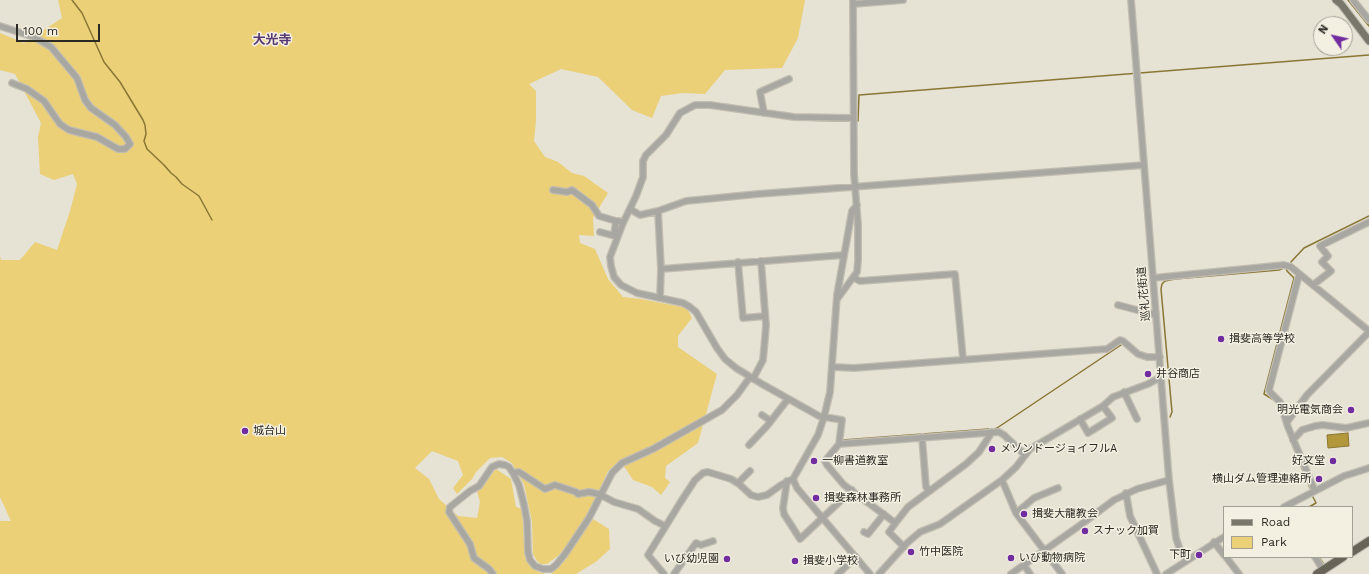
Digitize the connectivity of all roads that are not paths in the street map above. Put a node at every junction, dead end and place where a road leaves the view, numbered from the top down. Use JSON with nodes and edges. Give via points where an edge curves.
{"nodes":[{"id":1,"x":903,"y":0,"type":"edge"},
{"id":2,"x":1131,"y":0,"type":"edge"},
{"id":3,"x":1336,"y":0,"type":"edge"},
{"id":4,"x":1353,"y":0,"type":"edge"},
{"id":5,"x":853,"y":2,"type":"edge"},
{"id":6,"x":1369,"y":20,"type":"edge"},
{"id":7,"x":0,"y":26,"type":"edge"},
{"id":8,"x":1369,"y":41,"type":"edge"},
{"id":9,"x":789,"y":79,"type":"dead end"},
{"id":10,"x":12,"y":83,"type":"dead end"},
{"id":11,"x":764,"y":113,"type":"junction"},
{"id":12,"x":853,"y":118,"type":"junction"},
{"id":13,"x":1144,"y":165,"type":"junction"},
{"id":14,"x":854,"y":186,"type":"junction"},
{"id":15,"x":553,"y":190,"type":"dead end"},
{"id":16,"x":856,"y":205,"type":"junction"},
{"id":17,"x":630,"y":209,"type":"junction"},
{"id":18,"x":658,"y":211,"type":"junction"},
{"id":19,"x":616,"y":221,"type":"junction"},
{"id":20,"x":624,"y":222,"type":"junction"},
{"id":21,"x":1369,"y":222,"type":"edge"},
{"id":22,"x":600,"y":232,"type":"dead end"},
{"id":23,"x":616,"y":237,"type":"junction"},
{"id":24,"x":844,"y":255,"type":"junction"},
{"id":25,"x":761,"y":260,"type":"junction"},
{"id":26,"x":738,"y":262,"type":"junction"},
{"id":27,"x":661,"y":269,"type":"junction"},
{"id":28,"x":1299,"y":275,"type":"junction"},
{"id":29,"x":854,"y":278,"type":"dead end"},
{"id":30,"x":1153,"y":278,"type":"junction"},
{"id":31,"x":1313,"y":285,"type":"junction"},
{"id":32,"x":660,"y":298,"type":"junction"},
{"id":33,"x":838,"y":298,"type":"junction"},
{"id":34,"x":1118,"y":305,"type":"dead end"},
{"id":35,"x":1156,"y":315,"type":"junction"},
{"id":36,"x":765,"y":316,"type":"junction"},
{"id":37,"x":1369,"y":331,"type":"edge"},
{"id":38,"x":1160,"y":357,"type":"junction"},
{"id":39,"x":963,"y":359,"type":"junction"},
{"id":40,"x":832,"y":367,"type":"junction"},
{"id":41,"x":1161,"y":377,"type":"junction"},
{"id":42,"x":752,"y":378,"type":"junction"},
{"id":43,"x":1124,"y":392,"type":"junction"},
{"id":44,"x":788,"y":399,"type":"junction"},
{"id":45,"x":1103,"y":406,"type":"junction"},
{"id":46,"x":762,"y":415,"type":"dead end"},
{"id":47,"x":824,"y":417,"type":"junction"},
{"id":48,"x":1080,"y":419,"type":"junction"},
{"id":49,"x":1137,"y":419,"type":"dead end"},
{"id":50,"x":771,"y":421,"type":"junction"},
{"id":51,"x":1287,"y":422,"type":"junction"},
{"id":52,"x":1369,"y":423,"type":"edge"},
{"id":53,"x":992,"y":432,"type":"junction"},
{"id":54,"x":922,"y":437,"type":"junction"},
{"id":55,"x":1293,"y":440,"type":"junction"},
{"id":56,"x":839,"y":444,"type":"junction"},
{"id":57,"x":749,"y":445,"type":"dead end"},
{"id":58,"x":1024,"y":455,"type":"junction"},
{"id":59,"x":1369,"y":468,"type":"edge"},
{"id":60,"x":750,"y":471,"type":"dead end"},
{"id":61,"x":513,"y":473,"type":"junction"},
{"id":62,"x":790,"y":480,"type":"junction"},
{"id":63,"x":1002,"y":480,"type":"junction"},
{"id":64,"x":1169,"y":480,"type":"junction"},
{"id":65,"x":738,"y":483,"type":"junction"},
{"id":66,"x":1058,"y":488,"type":"dead end"},
{"id":67,"x":852,"y":490,"type":"junction"},
{"id":68,"x":930,"y":491,"type":"junction"},
{"id":69,"x":1315,"y":491,"type":"junction"},
{"id":70,"x":1126,"y":493,"type":"junction"},
{"id":71,"x":601,"y":496,"type":"junction"},
{"id":72,"x":1286,"y":506,"type":"edge"},
{"id":73,"x":1016,"y":513,"type":"junction"},
{"id":74,"x":884,"y":514,"type":"junction"},
{"id":75,"x":822,"y":518,"type":"junction"},
{"id":76,"x":897,"y":521,"type":"junction"},
{"id":77,"x":666,"y":526,"type":"junction"},
{"id":78,"x":864,"y":532,"type":"dead end"},
{"id":79,"x":1223,"y":538,"type":"edge"},
{"id":80,"x":713,"y":541,"type":"dead end"},
{"id":81,"x":1369,"y":541,"type":"edge"},
{"id":82,"x":1214,"y":542,"type":"junction"},
{"id":83,"x":904,"y":546,"type":"junction"},
{"id":84,"x":1044,"y":551,"type":"junction"},
{"id":85,"x":1353,"y":551,"type":"edge"},
{"id":86,"x":1223,"y":554,"type":"edge"},
{"id":87,"x":856,"y":557,"type":"junction"},
{"id":88,"x":1227,"y":558,"type":"edge"},
{"id":89,"x":1315,"y":558,"type":"edge"},
{"id":90,"x":1342,"y":558,"type":"edge"},
{"id":91,"x":1186,"y":560,"type":"junction"},
{"id":92,"x":1024,"y":565,"type":"junction"},
{"id":93,"x":1320,"y":572,"type":"edge"},
{"id":94,"x":493,"y":574,"type":"edge"},
{"id":95,"x":664,"y":574,"type":"edge"},
{"id":96,"x":674,"y":574,"type":"edge"},
{"id":97,"x":838,"y":574,"type":"edge"},
{"id":98,"x":870,"y":574,"type":"edge"},
{"id":99,"x":879,"y":574,"type":"edge"},
{"id":100,"x":1011,"y":574,"type":"edge"},
{"id":101,"x":1030,"y":574,"type":"edge"},
{"id":102,"x":1062,"y":574,"type":"edge"},
{"id":103,"x":1157,"y":574,"type":"edge"},
{"id":104,"x":1166,"y":574,"type":"edge"},
{"id":105,"x":1239,"y":574,"type":"edge"}],
"edges":[{"from":1,"to":5,"type":"street"},
{"from":2,"to":13,"type":"street","name":"巡礼花街道"},
{"from":3,"to":8,"type":"main road"},
{"from":4,"to":6,"type":"street"},
{"from":5,"to":12,"type":"street"},
{"from":7,"to":10,"type":"street","via":[[51,46],[76,78],[91,108],[115,125],[130,144],[125,149],[118,149],[97,137],[69,130],[60,124],[44,101],[27,89]]},
{"from":9,"to":11,"type":"street","via":[[760,92]]},
{"from":11,"to":12,"type":"street","via":[[794,117]]},
{"from":11,"to":17,"type":"street","via":[[695,105],[680,113],[666,134],[646,155],[643,161],[643,177]]},
{"from":12,"to":14,"type":"street"},
{"from":13,"to":14,"type":"street"},
{"from":13,"to":30,"type":"street","name":"巡礼花街道"},
{"from":14,"to":16,"type":"street"},
{"from":14,"to":18,"type":"street","via":[[686,201]]},
{"from":15,"to":19,"type":"street","via":[[572,190],[592,205],[599,216]]},
{"from":16,"to":24,"type":"street","via":[[852,211]]},
{"from":16,"to":33,"type":"street","via":[[857,272]]},
{"from":17,"to":18,"type":"street","via":[[640,215]]},
{"from":17,"to":20,"type":"street"},
{"from":18,"to":27,"type":"street"},
{"from":19,"to":20,"type":"street"},
{"from":19,"to":23,"type":"street"},
{"from":20,"to":23,"type":"street"},
{"from":21,"to":31,"type":"street","via":[[1320,246],[1328,256],[1322,262],[1331,271]]},
{"from":22,"to":23,"type":"street"},
{"from":23,"to":32,"type":"street","via":[[610,257],[614,278],[621,285],[637,293]]},
{"from":24,"to":25,"type":"street"},
{"from":24,"to":33,"type":"street"},
{"from":25,"to":26,"type":"street"},
{"from":25,"to":36,"type":"street"},
{"from":26,"to":27,"type":"street"},
{"from":26,"to":36,"type":"street","via":[[743,318]]},
{"from":27,"to":32,"type":"street"},
{"from":28,"to":30,"type":"street","via":[[1291,267],[1284,265]]},
{"from":28,"to":31,"type":"street"},
{"from":28,"to":51,"type":"street","via":[[1269,390],[1280,402]]},
{"from":29,"to":39,"type":"street","via":[[860,281],[955,274]]},
{"from":30,"to":35,"type":"street","name":"巡礼花街道"},
{"from":31,"to":37,"type":"street"},
{"from":32,"to":42,"type":"street","via":[[683,303],[696,312],[725,359]]},
{"from":33,"to":40,"type":"street"},
{"from":34,"to":35,"type":"street"},
{"from":35,"to":38,"type":"street","name":"巡礼花街道"},
{"from":36,"to":42,"type":"street","via":[[763,360]]},
{"from":37,"to":51,"type":"street","via":[[1307,395]]},
{"from":38,"to":39,"type":"street","via":[[1138,354],[1120,340],[1107,349]]},
{"from":38,"to":41,"type":"street","name":"巡礼花街道"},
{"from":39,"to":40,"type":"street","via":[[854,368]]},
{"from":40,"to":47,"type":"street"},
{"from":41,"to":43,"type":"street"},
{"from":41,"to":64,"type":"street","name":"巡礼花街道"},
{"from":42,"to":44,"type":"street"},
{"from":42,"to":71,"type":"street","via":[[722,410],[653,449],[622,463],[612,473]]},
{"from":43,"to":45,"type":"street"},
{"from":43,"to":49,"type":"street"},
{"from":44,"to":47,"type":"street"},
{"from":44,"to":50,"type":"street"},
{"from":45,"to":48,"type":"street"},
{"from":45,"to":48,"type":"street","via":[[1112,418],[1088,433]]},
{"from":46,"to":50,"type":"street"},
{"from":47,"to":56,"type":"street","via":[[842,420]]},
{"from":47,"to":62,"type":"street","via":[[818,435]]},
{"from":48,"to":58,"type":"street"},
{"from":50,"to":57,"type":"street"},
{"from":51,"to":55,"type":"street"},
{"from":52,"to":55,"type":"street","via":[[1346,428],[1315,426],[1302,430]]},
{"from":53,"to":54,"type":"street"},
{"from":53,"to":58,"type":"street","via":[[1004,435]]},
{"from":53,"to":68,"type":"street","via":[[979,452]]},
{"from":54,"to":56,"type":"street"},
{"from":54,"to":68,"type":"street","via":[[926,487]]},
{"from":55,"to":69,"type":"street"},
{"from":56,"to":67,"type":"street","via":[[825,461]]},
{"from":58,"to":63,"type":"street"},
{"from":59,"to":69,"type":"street","via":[[1344,476]]},
{"from":60,"to":65,"type":"street"},
{"from":61,"to":71,"type":"street","via":[[520,472],[545,489],[555,486],[578,494],[589,492]]},
{"from":61,"to":71,"type":"street","via":[[524,505],[530,560],[543,570],[551,569],[565,554]]},
{"from":61,"to":94,"type":"street","via":[[505,465],[492,467],[480,486],[450,507],[449,512],[467,538],[474,558]]},
{"from":62,"to":65,"type":"street","via":[[767,495],[758,497],[751,495]]},
{"from":62,"to":75,"type":"street"},
{"from":62,"to":75,"type":"street","via":[[783,508],[784,514],[800,539]]},
{"from":63,"to":73,"type":"street"},
{"from":63,"to":83,"type":"street","via":[[940,524],[920,532]]},
{"from":64,"to":70,"type":"street"},
{"from":64,"to":91,"type":"street","name":"巡礼花街道","via":[[1176,538]]},
{"from":65,"to":77,"type":"street","via":[[708,472],[703,473]]},
{"from":66,"to":73,"type":"street","via":[[1034,498]]},
{"from":67,"to":74,"type":"street"},
{"from":67,"to":75,"type":"street"},
{"from":68,"to":76,"type":"street","via":[[908,507]]},
{"from":69,"to":72,"type":"street"},
{"from":70,"to":84,"type":"street"},
{"from":70,"to":103,"type":"street","via":[[1130,516]]},
{"from":71,"to":77,"type":"street","via":[[638,509]]},
{"from":73,"to":84,"type":"street"},
{"from":74,"to":76,"type":"street","via":[[894,522]]},
{"from":74,"to":78,"type":"street","via":[[868,534]]},
{"from":75,"to":87,"type":"street"},
{"from":76,"to":83,"type":"street","via":[[889,532]]},
{"from":77,"to":95,"type":"street","via":[[648,555]]},
{"from":79,"to":82,"type":"street"},
{"from":80,"to":96,"type":"street","via":[[701,545],[696,543]]},
{"from":81,"to":85,"type":"highway"},
{"from":82,"to":86,"type":"street"},
{"from":82,"to":91,"type":"street"},
{"from":83,"to":99,"type":"street"},
{"from":84,"to":92,"type":"street"},
{"from":84,"to":102,"type":"street"},
{"from":87,"to":97,"type":"street"},
{"from":87,"to":98,"type":"street"},
{"from":88,"to":105,"type":"street"},
{"from":89,"to":93,"type":"street"},
{"from":90,"to":93,"type":"highway"},
{"from":91,"to":104,"type":"street"},
{"from":92,"to":100,"type":"street"},
{"from":92,"to":101,"type":"street"}]}
